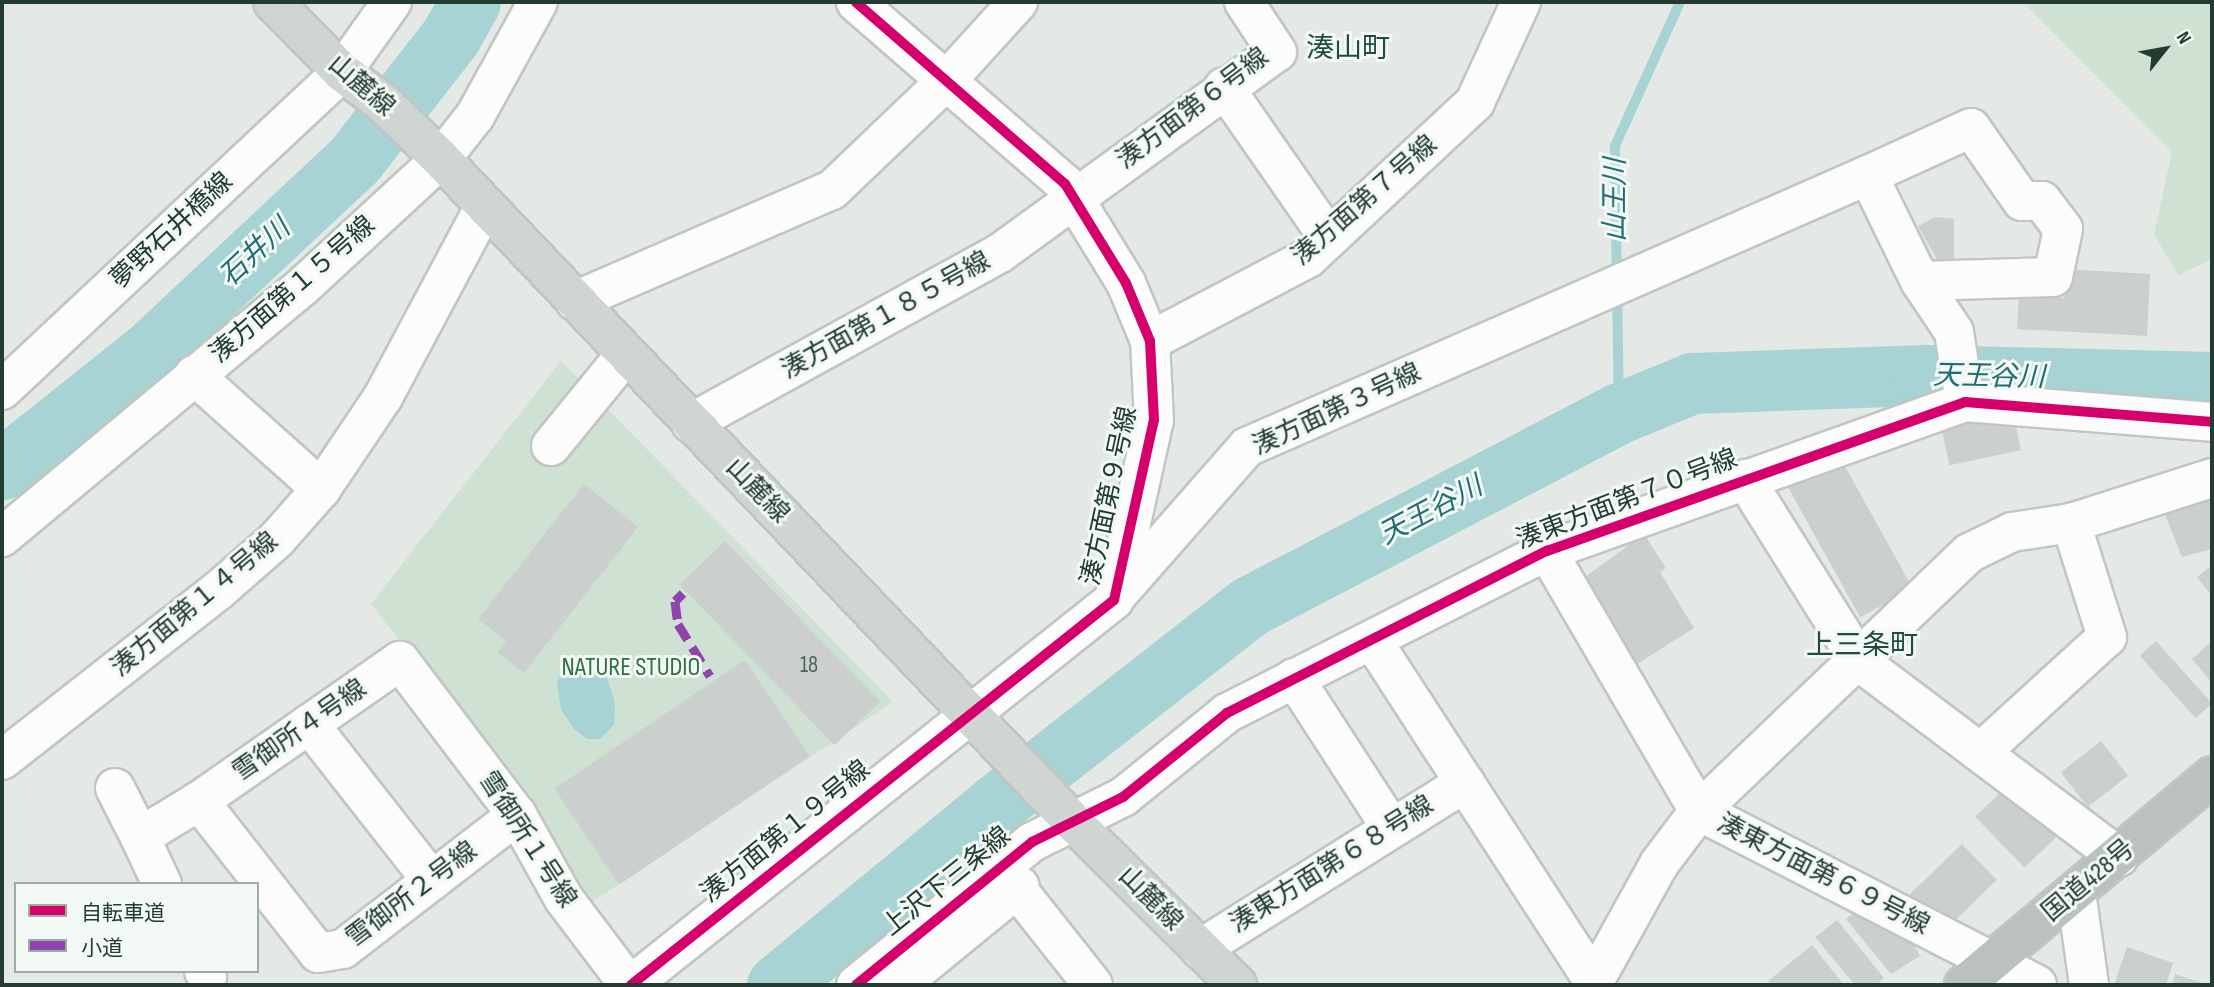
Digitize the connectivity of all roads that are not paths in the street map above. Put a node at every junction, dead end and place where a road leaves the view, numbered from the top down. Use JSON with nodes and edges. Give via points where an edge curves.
{"nodes":[{"id":1,"x":273,"y":2,"type":"edge"},
{"id":2,"x":392,"y":2,"type":"edge"},
{"id":3,"x":538,"y":2,"type":"edge"},
{"id":4,"x":856,"y":2,"type":"edge"},
{"id":5,"x":1018,"y":2,"type":"edge"},
{"id":6,"x":1250,"y":4,"type":"edge"},
{"id":7,"x":1509,"y":8,"type":"edge"},
{"id":8,"x":342,"y":72,"type":"junction"},
{"id":9,"x":947,"y":79,"type":"junction"},
{"id":10,"x":1224,"y":87,"type":"junction"},
{"id":11,"x":432,"y":151,"type":"junction"},
{"id":12,"x":1868,"y":175,"type":"junction"},
{"id":13,"x":1073,"y":198,"type":"junction"},
{"id":14,"x":485,"y":205,"type":"junction"},
{"id":15,"x":1329,"y":238,"type":"junction"},
{"id":16,"x":1920,"y":281,"type":"junction"},
{"id":17,"x":575,"y":301,"type":"junction"},
{"id":18,"x":1150,"y":341,"type":"junction"},
{"id":19,"x":626,"y":354,"type":"junction"},
{"id":20,"x":6,"y":375,"type":"edge"},
{"id":21,"x":194,"y":375,"type":"junction"},
{"id":22,"x":1965,"y":397,"type":"junction"},
{"id":23,"x":2212,"y":422,"type":"edge"},
{"id":24,"x":691,"y":423,"type":"junction"},
{"id":25,"x":551,"y":446,"type":"dead end"},
{"id":26,"x":2212,"y":478,"type":"edge"},
{"id":27,"x":1745,"y":479,"type":"junction"},
{"id":28,"x":321,"y":489,"type":"junction"},
{"id":29,"x":2071,"y":523,"type":"junction"},
{"id":30,"x":2,"y":537,"type":"edge"},
{"id":31,"x":1547,"y":551,"type":"junction"},
{"id":32,"x":1114,"y":600,"type":"junction"},
{"id":33,"x":1372,"y":640,"type":"junction"},
{"id":34,"x":400,"y":661,"type":"joint"},
{"id":35,"x":1860,"y":662,"type":"junction"},
{"id":36,"x":1294,"y":678,"type":"junction"},
{"id":37,"x":971,"y":715,"type":"junction"},
{"id":38,"x":309,"y":724,"type":"junction"},
{"id":39,"x":1982,"y":751,"type":"junction"},
{"id":40,"x":2,"y":760,"type":"edge"},
{"id":41,"x":2212,"y":776,"type":"edge"},
{"id":42,"x":1465,"y":783,"type":"junction"},
{"id":43,"x":115,"y":788,"type":"dead end"},
{"id":44,"x":199,"y":801,"type":"junction"},
{"id":45,"x":1699,"y":811,"type":"junction"},
{"id":46,"x":517,"y":816,"type":"junction"},
{"id":47,"x":1074,"y":823,"type":"junction"},
{"id":48,"x":1390,"y":826,"type":"junction"},
{"id":49,"x":140,"y":837,"type":"junction"},
{"id":50,"x":2119,"y":857,"type":"junction"},
{"id":51,"x":432,"y":881,"type":"junction"},
{"id":52,"x":161,"y":882,"type":"edge"},
{"id":53,"x":1017,"y":889,"type":"junction"},
{"id":54,"x":2076,"y":892,"type":"junction"},
{"id":55,"x":1200,"y":949,"type":"junction"},
{"id":56,"x":1978,"y":974,"type":"edge"},
{"id":57,"x":1593,"y":983,"type":"edge"},
{"id":58,"x":630,"y":985,"type":"edge"},
{"id":59,"x":856,"y":985,"type":"edge"},
{"id":60,"x":899,"y":985,"type":"edge"},
{"id":61,"x":1093,"y":985,"type":"edge"},
{"id":62,"x":1237,"y":985,"type":"edge"},
{"id":63,"x":2037,"y":985,"type":"edge"},
{"id":64,"x":2089,"y":985,"type":"edge"}],
"edges":[{"from":1,"to":8,"type":"main road","name":"山麓線"},
{"from":2,"to":8,"type":"street","name":"夢野石井橋線"},
{"from":3,"to":11,"type":"street","name":"湊方面第１５号線","via":[[475,116]]},
{"from":4,"to":9,"type":"street","name":"湊方面第９号線"},
{"from":5,"to":9,"type":"street"},
{"from":6,"to":10,"type":"street","name":"湊方面第６号線","via":[[1277,52]]},
{"from":7,"to":15,"type":"street","name":"湊方面第７号線","via":[[1475,102]]},
{"from":8,"to":11,"type":"main road","name":"山麓線","via":[[383,103]]},
{"from":8,"to":20,"type":"street","name":"夢野石井橋線"},
{"from":9,"to":13,"type":"street","name":"湊方面第９号線","via":[[1065,184]]},
{"from":9,"to":17,"type":"street","via":[[832,190]]},
{"from":10,"to":13,"type":"street","name":"湊方面第６号線"},
{"from":10,"to":15,"type":"street"},
{"from":11,"to":14,"type":"main road","name":"山麓線"},
{"from":11,"to":21,"type":"street","name":"湊方面第１５号線","via":[[301,288]]},
{"from":12,"to":16,"type":"street"},
{"from":12,"to":16,"type":"street","name":"湊方面第３号線","via":[[1971,128],[2022,201],[2042,201],[2063,229],[2053,277]]},
{"from":12,"to":32,"type":"street","name":"湊方面第３号線","via":[[1248,447]]},
{"from":13,"to":18,"type":"street","name":"湊方面第９号線","via":[[1126,283]]},
{"from":13,"to":24,"type":"street","name":"湊方面第１８５号線","via":[[1000,253]]},
{"from":14,"to":17,"type":"main road","name":"山麓線"},
{"from":14,"to":28,"type":"street","name":"湊方面第１４号線","via":[[383,397]]},
{"from":15,"to":18,"type":"street","name":"湊方面第７号線","via":[[1308,258]]},
{"from":16,"to":22,"type":"street","via":[[1954,332]]},
{"from":17,"to":19,"type":"main road","name":"山麓線"},
{"from":18,"to":32,"type":"street","name":"湊方面第９号線","via":[[1154,420]]},
{"from":19,"to":24,"type":"main road","name":"山麓線"},
{"from":19,"to":25,"type":"street"},
{"from":21,"to":28,"type":"street"},
{"from":21,"to":30,"type":"street","name":"湊方面第１５号線"},
{"from":22,"to":23,"type":"street","name":"湊東方面第７０号線"},
{"from":22,"to":27,"type":"street","name":"湊東方面第７０号線"},
{"from":24,"to":37,"type":"main road","name":"山麓線"},
{"from":26,"to":29,"type":"street"},
{"from":27,"to":31,"type":"street","name":"湊東方面第７０号線"},
{"from":27,"to":35,"type":"street"},
{"from":28,"to":40,"type":"street","name":"湊方面第１４号線","via":[[277,539],[219,590]]},
{"from":29,"to":35,"type":"street","via":[[2012,532],[1969,553]]},
{"from":29,"to":39,"type":"street","via":[[2107,637]]},
{"from":31,"to":33,"type":"street","name":"湊東方面第７０号線"},
{"from":31,"to":45,"type":"street","name":"湊東方面第６９号線"},
{"from":32,"to":37,"type":"street","name":"湊方面第９号線"},
{"from":33,"to":36,"type":"street","name":"湊東方面第７０号線"},
{"from":33,"to":42,"type":"street"},
{"from":34,"to":38,"type":"street","name":"雪御所４号線"},
{"from":34,"to":46,"type":"street","name":"雪御所１号線"},
{"from":35,"to":39,"type":"street"},
{"from":35,"to":45,"type":"street"},
{"from":36,"to":47,"type":"street","name":"湊東方面第７０号線","via":[[1227,713],[1123,797]]},
{"from":36,"to":48,"type":"street"},
{"from":37,"to":47,"type":"main road","name":"山麓線"},
{"from":37,"to":58,"type":"street","name":"湊方面第１９号線"},
{"from":38,"to":44,"type":"street","name":"雪御所４号線"},
{"from":38,"to":51,"type":"street"},
{"from":39,"to":50,"type":"street"},
{"from":41,"to":50,"type":"highway","name":"国道428号"},
{"from":42,"to":48,"type":"street","name":"湊東方面第６８号線"},
{"from":42,"to":57,"type":"street"},
{"from":43,"to":49,"type":"street"},
{"from":44,"to":49,"type":"street"},
{"from":44,"to":51,"type":"street","name":"雪御所２号線","via":[[318,953],[343,949]]},
{"from":45,"to":56,"type":"street","name":"湊東方面第６９号線"},
{"from":45,"to":57,"type":"street","via":[[1659,864]]},
{"from":46,"to":51,"type":"street","name":"雪御所２号線"},
{"from":46,"to":58,"type":"street","name":"雪御所１号線","via":[[564,899]]},
{"from":47,"to":53,"type":"street","via":[[1051,857]]},
{"from":47,"to":55,"type":"main road","name":"山麓線"},
{"from":47,"to":59,"type":"street","name":"上沢下三条線","via":[[1032,842]]},
{"from":48,"to":55,"type":"street","name":"湊東方面第６８号線"},
{"from":49,"to":52,"type":"street"},
{"from":50,"to":54,"type":"highway","name":"国道428号"},
{"from":53,"to":60,"type":"street"},
{"from":53,"to":61,"type":"street"},
{"from":54,"to":56,"type":"highway","name":"国道428号"},
{"from":54,"to":64,"type":"street"},
{"from":55,"to":62,"type":"main road","name":"山麓線"},
{"from":56,"to":63,"type":"street","name":"湊東方面第６９号線"}]}
